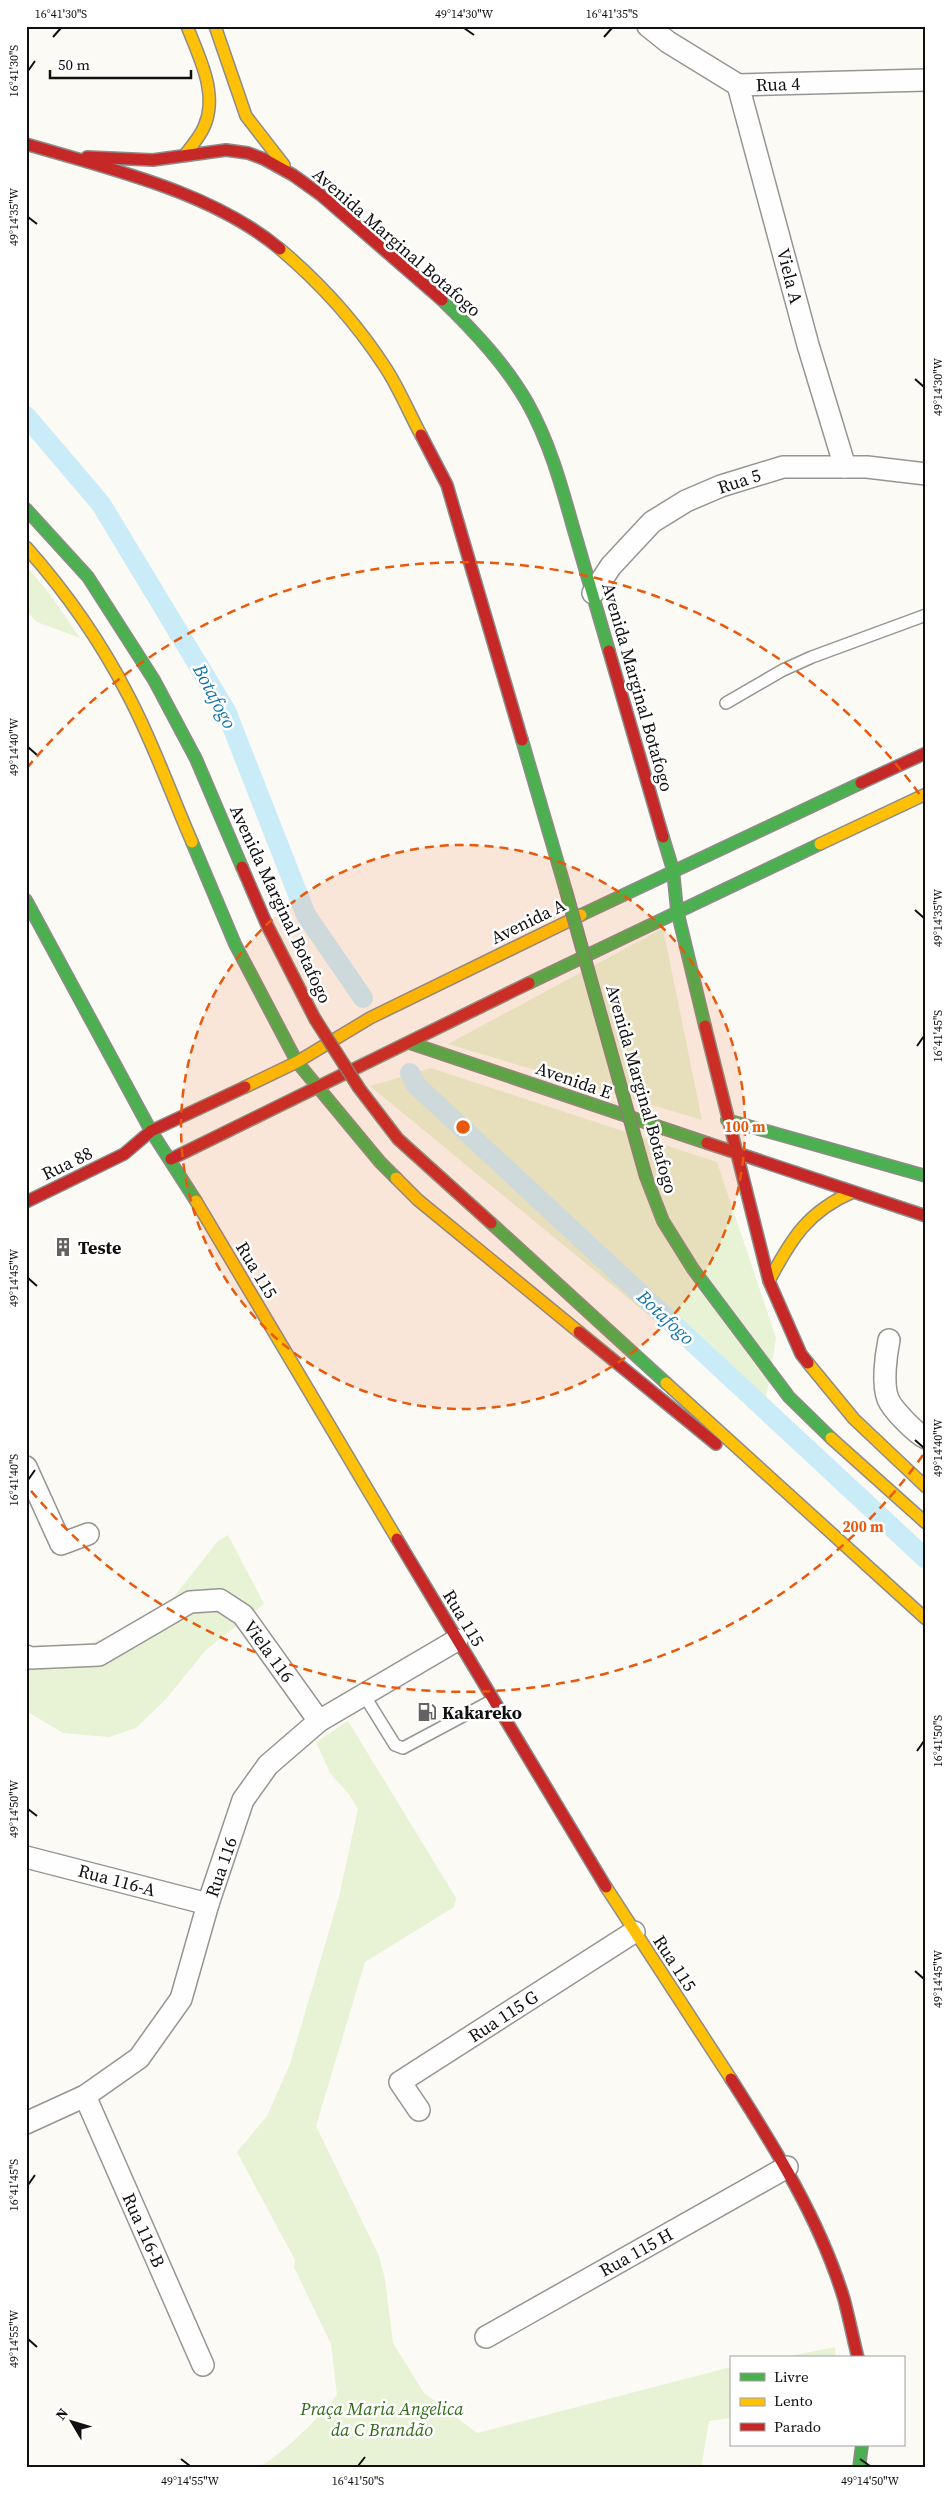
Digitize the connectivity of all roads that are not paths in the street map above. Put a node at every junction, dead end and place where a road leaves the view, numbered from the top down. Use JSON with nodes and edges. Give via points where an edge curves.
{"nodes":[{"id":1,"x":187,"y":26,"type":"edge"},
{"id":2,"x":215,"y":26,"type":"edge"},
{"id":3,"x":648,"y":26,"type":"edge"},
{"id":4,"x":926,"y":80,"type":"edge"},
{"id":5,"x":738,"y":85,"type":"junction"},
{"id":6,"x":26,"y":144,"type":"edge"},
{"id":7,"x":62,"y":155,"type":"junction"},
{"id":8,"x":184,"y":156,"type":"junction"},
{"id":9,"x":288,"y":170,"type":"junction"},
{"id":10,"x":846,"y":467,"type":"junction"},
{"id":11,"x":926,"y":474,"type":"edge"},
{"id":12,"x":26,"y":509,"type":"edge"},
{"id":13,"x":26,"y":547,"type":"edge"},
{"id":14,"x":593,"y":593,"type":"junction"},
{"id":15,"x":926,"y":615,"type":"edge"},
{"id":16,"x":726,"y":703,"type":"dead end"},
{"id":17,"x":926,"y":753,"type":"edge"},
{"id":18,"x":926,"y":794,"type":"edge"},
{"id":19,"x":673,"y":870,"type":"junction"},
{"id":20,"x":26,"y":900,"type":"edge"},
{"id":21,"x":677,"y":910,"type":"junction"},
{"id":22,"x":33,"y":926,"type":"edge"},
{"id":23,"x":410,"y":1043,"type":"junction"},
{"id":24,"x":298,"y":1062,"type":"junction"},
{"id":25,"x":318,"y":1086,"type":"junction"},
{"id":26,"x":727,"y":1120,"type":"junction"},
{"id":27,"x":151,"y":1131,"type":"junction"},
{"id":28,"x":735,"y":1152,"type":"junction"},
{"id":29,"x":124,"y":1154,"type":"junction"},
{"id":30,"x":171,"y":1159,"type":"junction"},
{"id":31,"x":926,"y":1176,"type":"edge"},
{"id":32,"x":853,"y":1192,"type":"junction"},
{"id":33,"x":26,"y":1202,"type":"edge"},
{"id":34,"x":926,"y":1216,"type":"edge"},
{"id":35,"x":769,"y":1281,"type":"junction"},
{"id":36,"x":889,"y":1340,"type":"dead end"},
{"id":37,"x":926,"y":1438,"type":"edge"},
{"id":38,"x":26,"y":1467,"type":"edge"},
{"id":39,"x":926,"y":1487,"type":"edge"},
{"id":40,"x":926,"y":1523,"type":"edge"},
{"id":41,"x":88,"y":1534,"type":"dead end"},
{"id":42,"x":883,"y":1582,"type":"junction"},
{"id":43,"x":926,"y":1619,"type":"edge"},
{"id":44,"x":457,"y":1640,"type":"junction"},
{"id":45,"x":26,"y":1656,"type":"edge"},
{"id":46,"x":364,"y":1695,"type":"junction"},
{"id":47,"x":493,"y":1700,"type":"junction"},
{"id":48,"x":319,"y":1721,"type":"junction"},
{"id":49,"x":26,"y":1857,"type":"edge"},
{"id":50,"x":208,"y":1904,"type":"junction"},
{"id":51,"x":634,"y":1932,"type":"junction"},
{"id":52,"x":84,"y":2096,"type":"junction"},
{"id":53,"x":419,"y":2110,"type":"dead end"},
{"id":54,"x":26,"y":2123,"type":"edge"},
{"id":55,"x":787,"y":2168,"type":"junction"},
{"id":56,"x":486,"y":2337,"type":"dead end"},
{"id":57,"x":857,"y":2356,"type":"edge"},
{"id":58,"x":203,"y":2365,"type":"dead end"},
{"id":59,"x":862,"y":2446,"type":"edge"},
{"id":60,"x":859,"y":2468,"type":"edge"}],
"edges":[{"from":1,"to":8,"type":"main road","via":[[207,82],[209,103],[204,127]]},
{"from":2,"to":9,"type":"main road","via":[[246,116]]},
{"from":3,"to":5,"type":"street","name":"Rua 4"},
{"from":4,"to":5,"type":"street","name":"Rua 4"},
{"from":5,"to":10,"type":"street","name":"Viela A","via":[[808,345]]},
{"from":6,"to":7,"type":"main road","name":"Avenida Marginal Botafogo"},
{"from":7,"to":8,"type":"main road","name":"Avenida Marginal Botafogo","via":[[137,160]]},
{"from":7,"to":40,"type":"main road","name":"Avenida Marginal Botafogo","bridge":true,"via":[[194,199],[260,233],[297,264],[356,328],[386,368],[448,486],[646,1176],[664,1221],[693,1269],[789,1397]]},
{"from":8,"to":9,"type":"main road","name":"Avenida Marginal Botafogo","via":[[224,149],[266,159]]},
{"from":9,"to":14,"type":"main road","name":"Avenida Marginal Botafogo","via":[[434,292],[461,318],[503,369],[541,431]]},
{"from":10,"to":11,"type":"street","name":"Rua 5"},
{"from":10,"to":14,"type":"street","name":"Rua 5","via":[[783,467],[686,500],[652,522],[611,566]]},
{"from":12,"to":42,"type":"main road","name":"Avenida Marginal Botafogo","bridge":true,"via":[[88,576],[154,680],[196,759],[267,925],[315,1019],[359,1088],[398,1139]]},
{"from":13,"to":24,"type":"main road","name":"Avenida Marginal Botafogo","via":[[49,573],[106,653],[129,696],[235,944]]},
{"from":14,"to":19,"type":"main road","name":"Avenida Marginal Botafogo"},
{"from":15,"to":16,"type":"lane","via":[[812,657]]},
{"from":17,"to":19,"type":"main road","name":"Avenida A"},
{"from":18,"to":21,"type":"main road"},
{"from":19,"to":21,"type":"main road","name":"Avenida Marginal Botafogo"},
{"from":19,"to":24,"type":"main road","name":"Avenida A","via":[[370,1018]]},
{"from":20,"to":22,"type":"main road","name":"Rua 115"},
{"from":21,"to":23,"type":"main road"},
{"from":21,"to":26,"type":"main road","name":"Avenida Marginal Botafogo"},
{"from":22,"to":27,"type":"main road","name":"Rua 115"},
{"from":23,"to":25,"type":"main road"},
{"from":23,"to":28,"type":"main road","name":"Avenida E"},
{"from":24,"to":25,"type":"main road","name":"Avenida Marginal Botafogo"},
{"from":24,"to":27,"type":"main road","name":"Avenida A"},
{"from":25,"to":30,"type":"main road"},
{"from":25,"to":42,"type":"main road","name":"Avenida Marginal Botafogo","via":[[380,1162],[418,1200]]},
{"from":26,"to":28,"type":"main road","name":"Avenida Marginal Botafogo"},
{"from":26,"to":31,"type":"main road"},
{"from":27,"to":29,"type":"main road","name":"Rua 88"},
{"from":27,"to":30,"type":"main road","name":"Rua 115"},
{"from":28,"to":32,"type":"main road","name":"Avenida E"},
{"from":28,"to":35,"type":"main road","name":"Avenida Marginal Botafogo"},
{"from":29,"to":30,"type":"main road"},
{"from":29,"to":33,"type":"main road","name":"Rua 88"},
{"from":30,"to":44,"type":"main road","name":"Rua 115"},
{"from":32,"to":34,"type":"main road","name":"Avenida E"},
{"from":32,"to":35,"type":"main road","via":[[834,1198],[806,1220],[787,1245]]},
{"from":35,"to":39,"type":"main road","name":"Avenida Marginal Botafogo","via":[[801,1354],[854,1419]]},
{"from":36,"to":37,"type":"street","via":[[886,1362],[888,1399],[917,1434]]},
{"from":38,"to":41,"type":"street","via":[[61,1544]]},
{"from":42,"to":43,"type":"main road","name":"Avenida Marginal Botafogo"},
{"from":44,"to":46,"type":"street","name":"Rua 116"},
{"from":44,"to":47,"type":"main road","name":"Rua 115"},
{"from":45,"to":48,"type":"street","name":"Viela 116","via":[[99,1655],[190,1602],[220,1600],[243,1615]]},
{"from":46,"to":47,"type":"lane","via":[[394,1744],[403,1748]]},
{"from":46,"to":48,"type":"street","name":"Rua 116"},
{"from":47,"to":51,"type":"main road","name":"Rua 115"},
{"from":48,"to":50,"type":"street","name":"Rua 116","via":[[268,1765],[243,1800]]},
{"from":49,"to":50,"type":"street","name":"Rua 116-A"},
{"from":50,"to":52,"type":"street","name":"Rua 116","via":[[181,1999],[138,2058]]},
{"from":51,"to":53,"type":"street","name":"Rua 115 G","via":[[400,2082]]},
{"from":51,"to":55,"type":"main road","name":"Rua 115"},
{"from":52,"to":54,"type":"street","name":"Rua 116"},
{"from":52,"to":58,"type":"street","name":"Rua 116-B"},
{"from":55,"to":56,"type":"street","name":"Rua 115 H"},
{"from":55,"to":57,"type":"main road","name":"Rua 115","via":[[835,2272]]},
{"from":59,"to":60,"type":"main road"}]}
